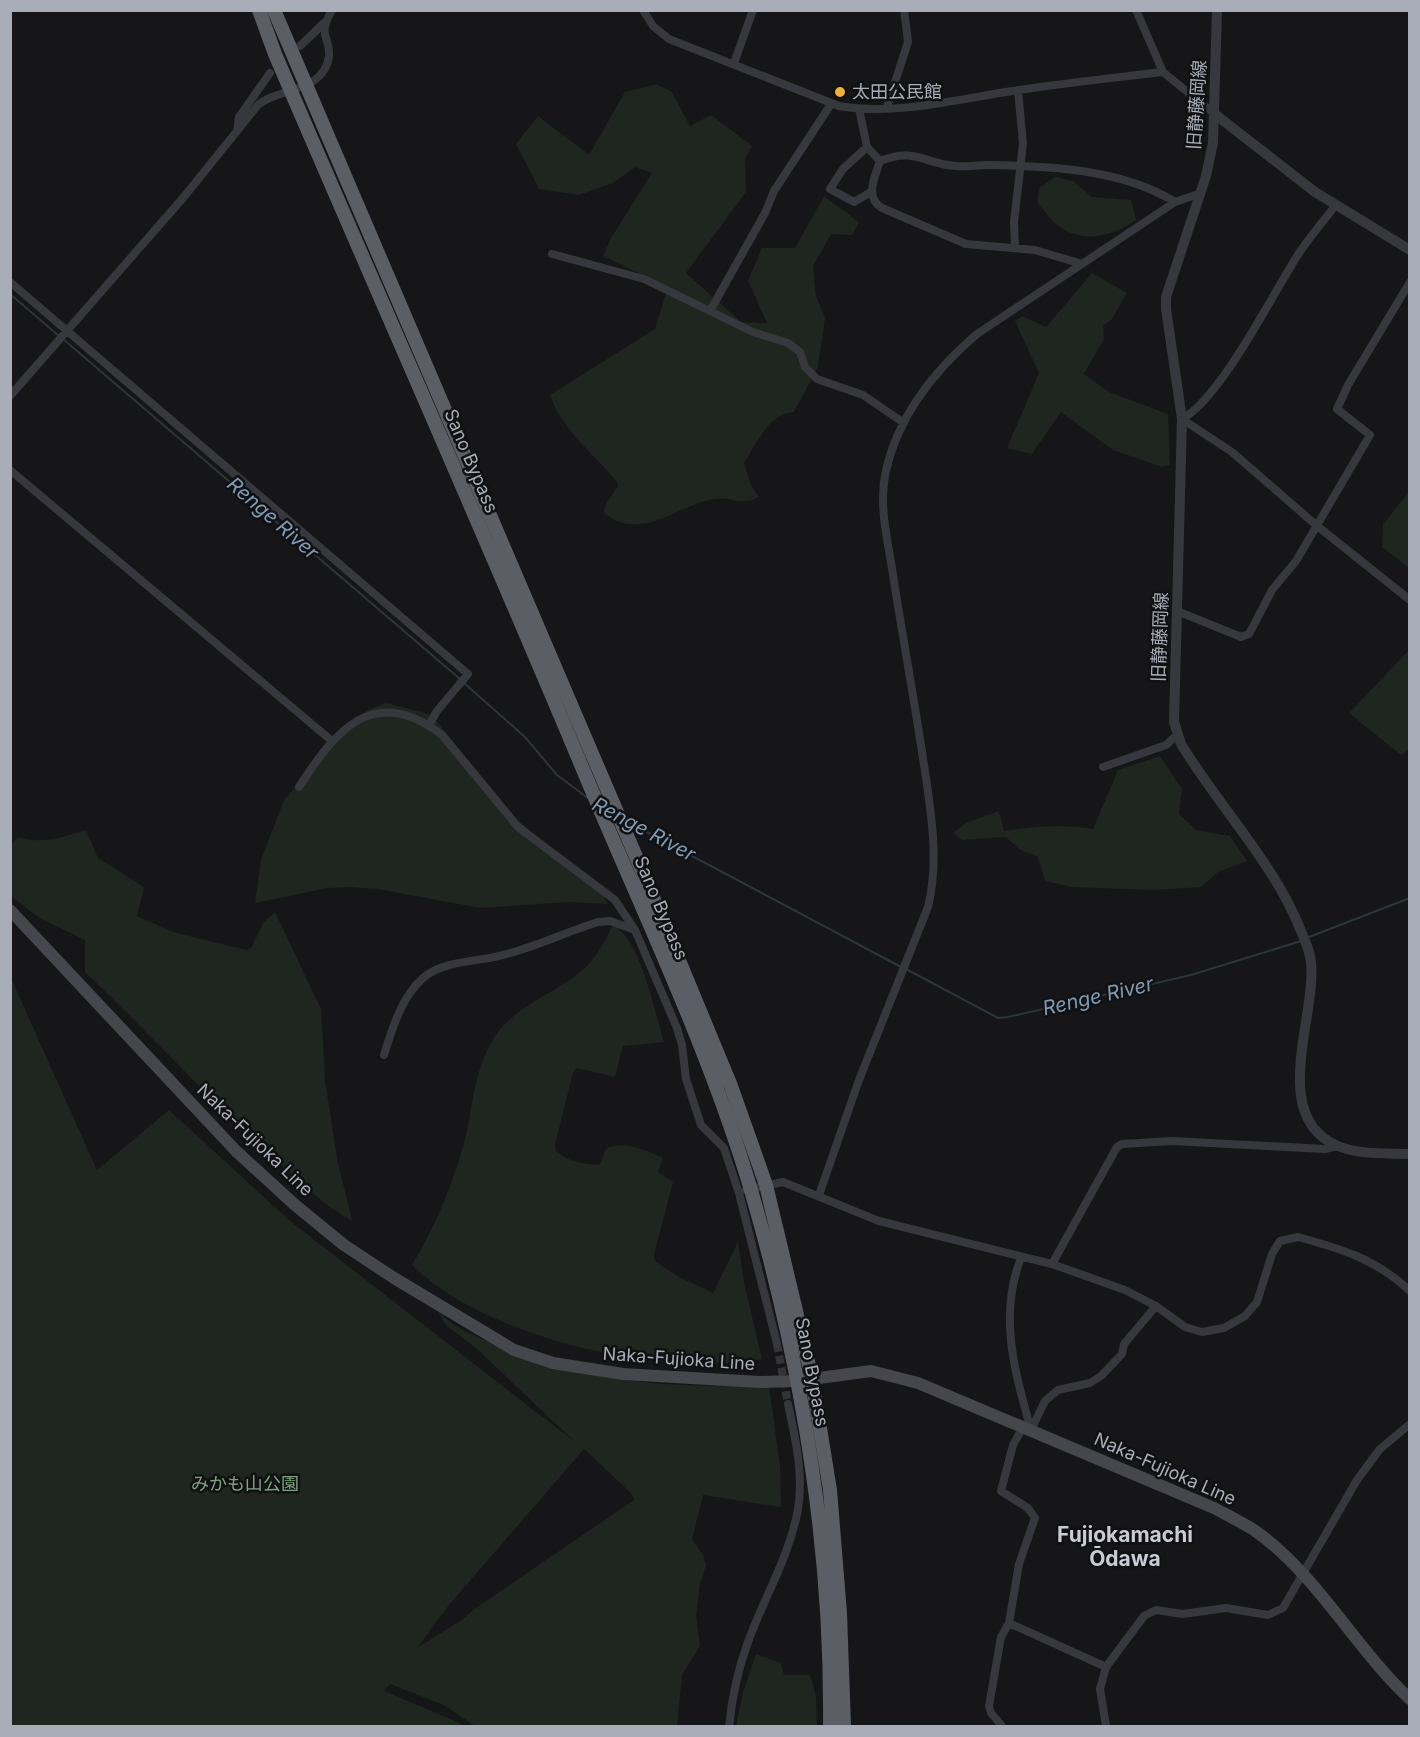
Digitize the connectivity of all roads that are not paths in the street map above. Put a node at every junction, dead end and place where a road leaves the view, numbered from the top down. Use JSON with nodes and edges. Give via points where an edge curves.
{"nodes":[{"id":1,"x":259,"y":10,"type":"edge"},
{"id":2,"x":274,"y":10,"type":"edge"},
{"id":3,"x":332,"y":10,"type":"edge"},
{"id":4,"x":643,"y":10,"type":"edge"},
{"id":5,"x":753,"y":10,"type":"edge"},
{"id":6,"x":904,"y":10,"type":"edge"},
{"id":7,"x":1136,"y":10,"type":"edge"},
{"id":8,"x":1217,"y":10,"type":"edge"},
{"id":9,"x":324,"y":23,"type":"junction"},
{"id":10,"x":300,"y":46,"type":"dead end"},
{"id":11,"x":734,"y":63,"type":"junction"},
{"id":12,"x":1163,"y":72,"type":"junction"},
{"id":13,"x":270,"y":73,"type":"dead end"},
{"id":14,"x":306,"y":87,"type":"junction"},
{"id":15,"x":1018,"y":90,"type":"junction"},
{"id":16,"x":291,"y":91,"type":"junction"},
{"id":17,"x":831,"y":104,"type":"junction"},
{"id":18,"x":887,"y":107,"type":"junction"},
{"id":19,"x":859,"y":109,"type":"junction"},
{"id":20,"x":1216,"y":114,"type":"junction"},
{"id":21,"x":237,"y":131,"type":"junction"},
{"id":22,"x":867,"y":147,"type":"junction"},
{"id":23,"x":880,"y":161,"type":"junction"},
{"id":24,"x":1022,"y":167,"type":"junction"},
{"id":25,"x":871,"y":192,"type":"junction"},
{"id":26,"x":1201,"y":193,"type":"junction"},
{"id":27,"x":1175,"y":202,"type":"junction"},
{"id":28,"x":1336,"y":205,"type":"junction"},
{"id":29,"x":1015,"y":247,"type":"junction"},
{"id":30,"x":1410,"y":250,"type":"edge"},
{"id":31,"x":552,"y":255,"type":"dead end"},
{"id":32,"x":1082,"y":264,"type":"junction"},
{"id":33,"x":10,"y":282,"type":"edge"},
{"id":34,"x":1410,"y":282,"type":"edge"},
{"id":35,"x":710,"y":311,"type":"junction"},
{"id":36,"x":65,"y":331,"type":"junction"},
{"id":37,"x":10,"y":396,"type":"edge"},
{"id":38,"x":1182,"y":420,"type":"junction"},
{"id":39,"x":904,"y":423,"type":"junction"},
{"id":40,"x":10,"y":470,"type":"edge"},
{"id":41,"x":1316,"y":525,"type":"junction"},
{"id":42,"x":1410,"y":600,"type":"edge"},
{"id":43,"x":1177,"y":611,"type":"junction"},
{"id":44,"x":429,"y":725,"type":"junction"},
{"id":45,"x":1177,"y":735,"type":"junction"},
{"id":46,"x":332,"y":741,"type":"junction"},
{"id":47,"x":1103,"y":767,"type":"dead end"},
{"id":48,"x":300,"y":787,"type":"dead end"},
{"id":49,"x":10,"y":910,"type":"edge"},
{"id":50,"x":635,"y":930,"type":"junction"},
{"id":51,"x":384,"y":1055,"type":"dead end"},
{"id":52,"x":1338,"y":1146,"type":"junction"},
{"id":53,"x":1410,"y":1154,"type":"edge"},
{"id":54,"x":766,"y":1185,"type":"junction"},
{"id":55,"x":745,"y":1191,"type":"junction"},
{"id":56,"x":819,"y":1195,"type":"junction"},
{"id":57,"x":1021,"y":1258,"type":"junction"},
{"id":58,"x":1052,"y":1264,"type":"junction"},
{"id":59,"x":1410,"y":1291,"type":"edge"},
{"id":60,"x":1156,"y":1305,"type":"junction"},
{"id":61,"x":777,"y":1344,"type":"tunnel mouth"},
{"id":62,"x":812,"y":1378,"type":"junction"},
{"id":63,"x":797,"y":1381,"type":"junction"},
{"id":64,"x":788,"y":1404,"type":"tunnel mouth"},
{"id":65,"x":1410,"y":1424,"type":"edge"},
{"id":66,"x":1027,"y":1428,"type":"junction"},
{"id":67,"x":1303,"y":1576,"type":"junction"},
{"id":68,"x":1009,"y":1623,"type":"junction"},
{"id":69,"x":1106,"y":1667,"type":"junction"},
{"id":70,"x":1410,"y":1699,"type":"edge"},
{"id":71,"x":729,"y":1726,"type":"edge"},
{"id":72,"x":830,"y":1726,"type":"edge"},
{"id":73,"x":844,"y":1726,"type":"edge"},
{"id":74,"x":1002,"y":1726,"type":"edge"},
{"id":75,"x":1106,"y":1726,"type":"edge"}],
"edges":[{"from":1,"to":16,"type":"highway","name":"Sano Bypass"},
{"from":2,"to":14,"type":"highway","name":"Sano Bypass"},
{"from":3,"to":9,"type":"street"},
{"from":4,"to":11,"type":"street","via":[[653,26],[669,39]]},
{"from":5,"to":11,"type":"street"},
{"from":6,"to":18,"type":"street","via":[[908,42]]},
{"from":7,"to":12,"type":"street"},
{"from":8,"to":20,"type":"street","name":"旧静藤岡線"},
{"from":9,"to":10,"type":"street"},
{"from":9,"to":14,"type":"street","via":[[329,54],[324,69]]},
{"from":11,"to":17,"type":"street"},
{"from":12,"to":15,"type":"street"},
{"from":12,"to":20,"type":"street"},
{"from":13,"to":21,"type":"street","via":[[239,117]]},
{"from":14,"to":16,"type":"street"},
{"from":14,"to":54,"type":"highway","name":"Sano Bypass","via":[[640,866],[731,1086]]},
{"from":15,"to":18,"type":"street"},
{"from":15,"to":24,"type":"street"},
{"from":16,"to":21,"type":"street","via":[[266,99]]},
{"from":16,"to":55,"type":"highway","name":"Sano Bypass","via":[[686,1013]]},
{"from":17,"to":19,"type":"street"},
{"from":17,"to":35,"type":"street","via":[[774,190]]},
{"from":18,"to":19,"type":"street"},
{"from":19,"to":22,"type":"street"},
{"from":20,"to":26,"type":"street","name":"旧静藤岡線"},
{"from":20,"to":28,"type":"street"},
{"from":21,"to":36,"type":"street"},
{"from":22,"to":23,"type":"street"},
{"from":22,"to":25,"type":"street","via":[[843,169],[830,189],[854,202]]},
{"from":23,"to":24,"type":"street","via":[[912,155],[947,166]]},
{"from":23,"to":25,"type":"street"},
{"from":24,"to":27,"type":"street","via":[[1129,182],[1151,188]]},
{"from":24,"to":29,"type":"street","via":[[1014,222]]},
{"from":25,"to":29,"type":"street","via":[[882,208],[948,238],[980,246]]},
{"from":26,"to":27,"type":"street"},
{"from":26,"to":38,"type":"street","name":"旧静藤岡線","via":[[1166,297]]},
{"from":27,"to":32,"type":"street"},
{"from":28,"to":30,"type":"street"},
{"from":28,"to":38,"type":"street","via":[[1301,251],[1203,404]]},
{"from":29,"to":32,"type":"street","via":[[1055,254]]},
{"from":31,"to":35,"type":"street","via":[[644,279]]},
{"from":32,"to":39,"type":"street","via":[[1002,316],[956,352],[919,397]]},
{"from":33,"to":36,"type":"street"},
{"from":34,"to":41,"type":"street","via":[[1337,409],[1370,435]]},
{"from":35,"to":39,"type":"street","via":[[753,332],[788,343],[800,352],[805,367],[817,379],[863,395]]},
{"from":36,"to":37,"type":"street"},
{"from":36,"to":44,"type":"street","via":[[347,568],[466,675]]},
{"from":38,"to":41,"type":"street","via":[[1232,452]]},
{"from":38,"to":43,"type":"street","name":"旧静藤岡線"},
{"from":39,"to":56,"type":"street","via":[[885,472],[884,526],[920,733],[935,859],[928,907],[859,1080]]},
{"from":40,"to":46,"type":"street"},
{"from":41,"to":42,"type":"street"},
{"from":41,"to":43,"type":"street","via":[[1296,561],[1272,590],[1249,634],[1241,637]]},
{"from":43,"to":45,"type":"street","name":"旧静藤岡線"},
{"from":44,"to":46,"type":"street","via":[[390,713],[371,712]]},
{"from":44,"to":50,"type":"street","via":[[442,735],[518,827],[615,900]]},
{"from":45,"to":47,"type":"street","via":[[1166,745]]},
{"from":45,"to":52,"type":"street","name":"旧静藤岡線","via":[[1266,868],[1300,928],[1311,970],[1300,1094],[1308,1120],[1318,1133]]},
{"from":46,"to":48,"type":"street"},
{"from":49,"to":63,"type":"main road","name":"Naka-Fujioka Line","via":[[263,1177],[344,1245],[482,1333],[514,1350],[591,1371]]},
{"from":50,"to":51,"type":"street","via":[[610,921],[598,922],[504,955],[446,966],[427,975],[398,1017]]},
{"from":50,"to":55,"type":"street","via":[[677,1028],[686,1078],[701,1125],[724,1148]]},
{"from":52,"to":53,"type":"street","name":"旧静藤岡線","via":[[1360,1152]]},
{"from":52,"to":58,"type":"street","via":[[1325,1149],[1172,1141],[1122,1144]]},
{"from":54,"to":55,"type":"street"},
{"from":54,"to":56,"type":"street","via":[[783,1182]]},
{"from":54,"to":62,"type":"highway","name":"Sano Bypass"},
{"from":55,"to":61,"type":"street"},
{"from":55,"to":63,"type":"highway","name":"Sano Bypass"},
{"from":56,"to":57,"type":"street","via":[[879,1221]]},
{"from":57,"to":58,"type":"street"},
{"from":57,"to":66,"type":"street","via":[[1012,1290],[1010,1341]]},
{"from":58,"to":60,"type":"street"},
{"from":59,"to":60,"type":"street","via":[[1360,1256],[1288,1237],[1280,1241],[1272,1254],[1257,1302],[1245,1316],[1224,1328],[1202,1332],[1185,1327]]},
{"from":60,"to":66,"type":"street","via":[[1124,1344],[1122,1354],[1101,1376],[1090,1383],[1059,1390]]},
{"from":62,"to":63,"type":"main road","name":"Naka-Fujioka Line"},
{"from":62,"to":66,"type":"main road","name":"Naka-Fujioka Line","via":[[882,1373],[918,1383]]},
{"from":62,"to":73,"type":"highway","name":"Sano Bypass","via":[[830,1490]]},
{"from":63,"to":72,"type":"highway","name":"Sano Bypass","via":[[817,1502],[827,1612]]},
{"from":64,"to":71,"type":"street","via":[[800,1491],[798,1509],[791,1536],[748,1641],[737,1676]]},
{"from":65,"to":67,"type":"street","via":[[1380,1449],[1357,1480]]},
{"from":66,"to":67,"type":"main road","name":"Naka-Fujioka Line","via":[[1238,1520]]},
{"from":66,"to":68,"type":"street","via":[[1013,1445],[1001,1491],[1028,1508],[1035,1518],[1019,1564]]},
{"from":67,"to":69,"type":"street","via":[[1283,1608],[1268,1615],[1226,1608],[1182,1614],[1156,1610],[1144,1616]]},
{"from":67,"to":70,"type":"main road","name":"Naka-Fujioka Line","via":[[1376,1666]]},
{"from":68,"to":69,"type":"street"},
{"from":68,"to":74,"type":"street","via":[[1000,1637],[989,1706]]},
{"from":69,"to":75,"type":"street","via":[[1100,1689]]}]}
